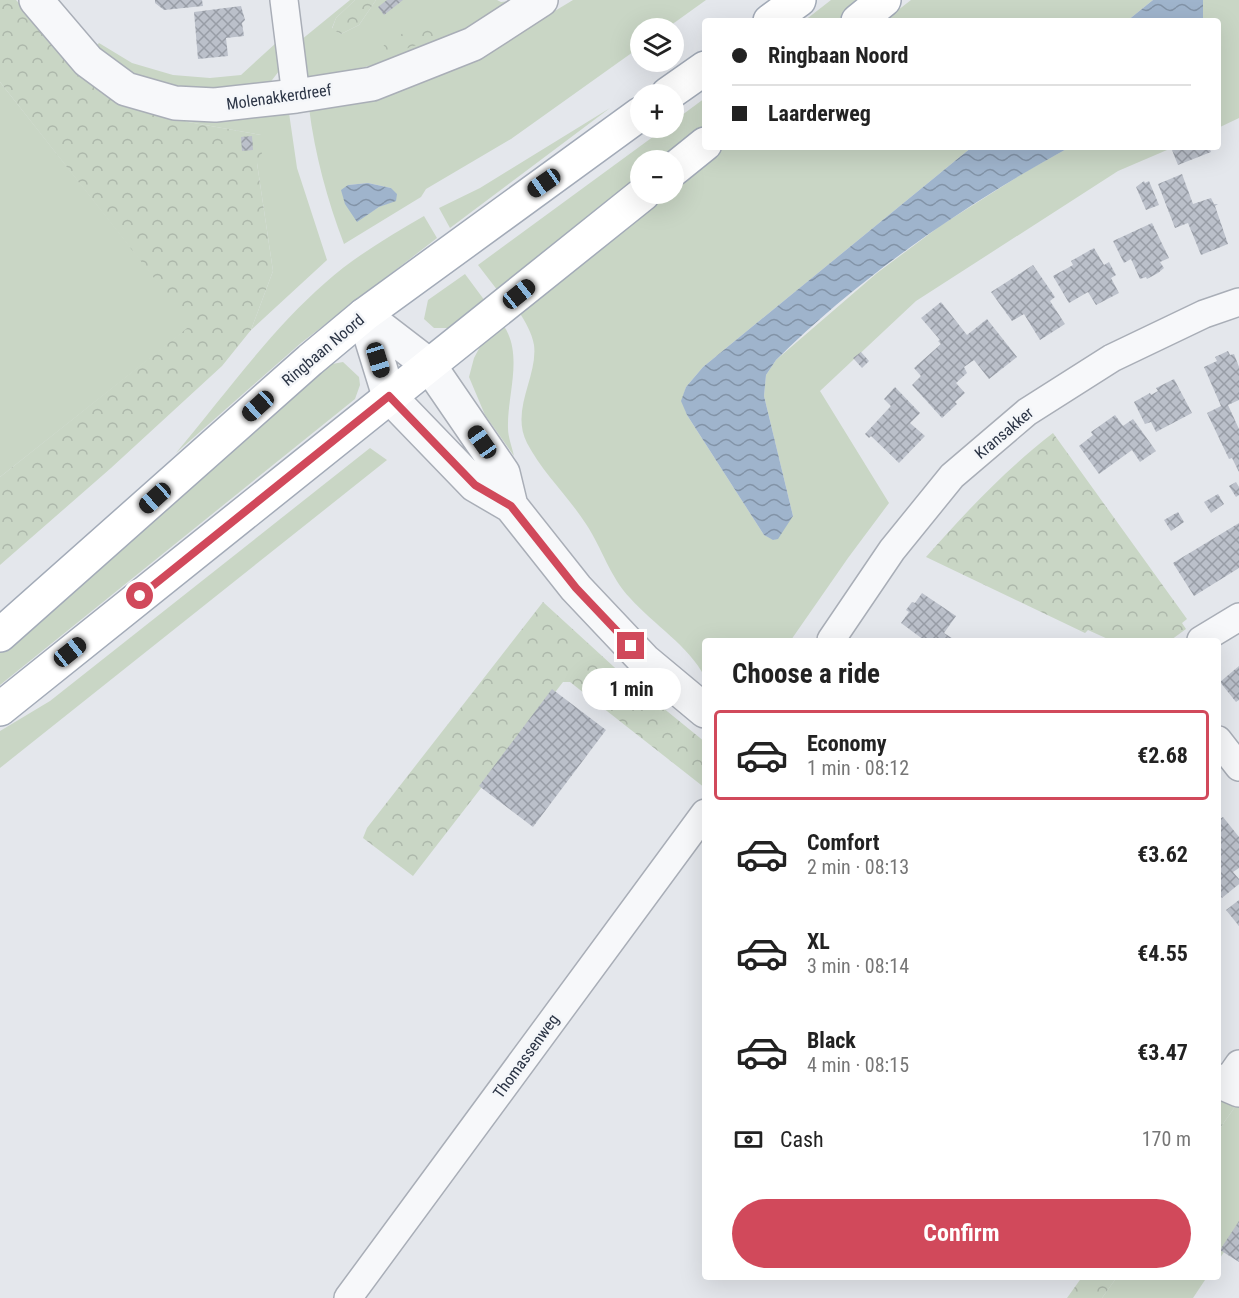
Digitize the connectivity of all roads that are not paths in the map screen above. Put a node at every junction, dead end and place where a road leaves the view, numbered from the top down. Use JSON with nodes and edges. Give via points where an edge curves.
{"nodes":[{"id":1,"x":36,"y":0,"type":"edge"},
{"id":2,"x":284,"y":0,"type":"edge"},
{"id":3,"x":542,"y":0,"type":"edge"},
{"id":4,"x":799,"y":0,"type":"edge"},
{"id":5,"x":884,"y":0,"type":"edge"},
{"id":6,"x":774,"y":18,"type":"edge"},
{"id":7,"x":862,"y":18,"type":"edge"},
{"id":8,"x":702,"y":70,"type":"edge"},
{"id":9,"x":682,"y":84,"type":"edge"},
{"id":10,"x":296,"y":96,"type":"junction"},
{"id":11,"x":630,"y":121,"type":"edge"},
{"id":12,"x":702,"y":146,"type":"edge"},
{"id":13,"x":684,"y":161,"type":"edge"},
{"id":14,"x":630,"y":204,"type":"edge"},
{"id":15,"x":1239,"y":302,"type":"edge"},
{"id":16,"x":364,"y":315,"type":"junction"},
{"id":17,"x":429,"y":365,"type":"junction"},
{"id":18,"x":389,"y":396,"type":"junction"},
{"id":19,"x":511,"y":506,"type":"junction"},
{"id":20,"x":1239,"y":617,"type":"edge"},
{"id":21,"x":0,"y":635,"type":"edge"},
{"id":22,"x":832,"y":638,"type":"edge"},
{"id":23,"x":1204,"y":638,"type":"edge"},
{"id":24,"x":702,"y":708,"type":"edge"},
{"id":25,"x":0,"y":709,"type":"edge"},
{"id":26,"x":1221,"y":744,"type":"edge"},
{"id":27,"x":1239,"y":767,"type":"edge"},
{"id":28,"x":702,"y":817,"type":"edge"},
{"id":29,"x":348,"y":1298,"type":"edge"}],
"edges":[{"from":1,"to":10,"type":"street","name":"Molenakkerdreef","via":[[88,61],[126,89],[175,104],[215,105]]},
{"from":2,"to":10,"type":"street"},
{"from":3,"to":10,"type":"street","name":"Molenakkerdreef","via":[[473,44],[372,84]]},
{"from":4,"to":6,"type":"main road"},
{"from":5,"to":7,"type":"main road"},
{"from":8,"to":9,"type":"main road"},
{"from":11,"to":16,"type":"main road","name":"Ringbaan Noord"},
{"from":12,"to":13,"type":"main road"},
{"from":14,"to":17,"type":"main road"},
{"from":15,"to":22,"type":"street","name":"Kransakker","via":[[1204,314],[1112,358],[1027,412],[952,476],[892,550]]},
{"from":16,"to":17,"type":"street"},
{"from":16,"to":18,"type":"street"},
{"from":16,"to":21,"type":"main road","name":"Ringbaan Noord"},
{"from":17,"to":18,"type":"main road"},
{"from":17,"to":19,"type":"street","via":[[503,473]]},
{"from":18,"to":19,"type":"street","via":[[475,485]]},
{"from":18,"to":25,"type":"main road"},
{"from":19,"to":24,"type":"street","via":[[576,588],[645,661]]},
{"from":20,"to":23,"type":"street"},
{"from":26,"to":27,"type":"street"},
{"from":28,"to":29,"type":"street","name":"Thomassenweg"}]}
